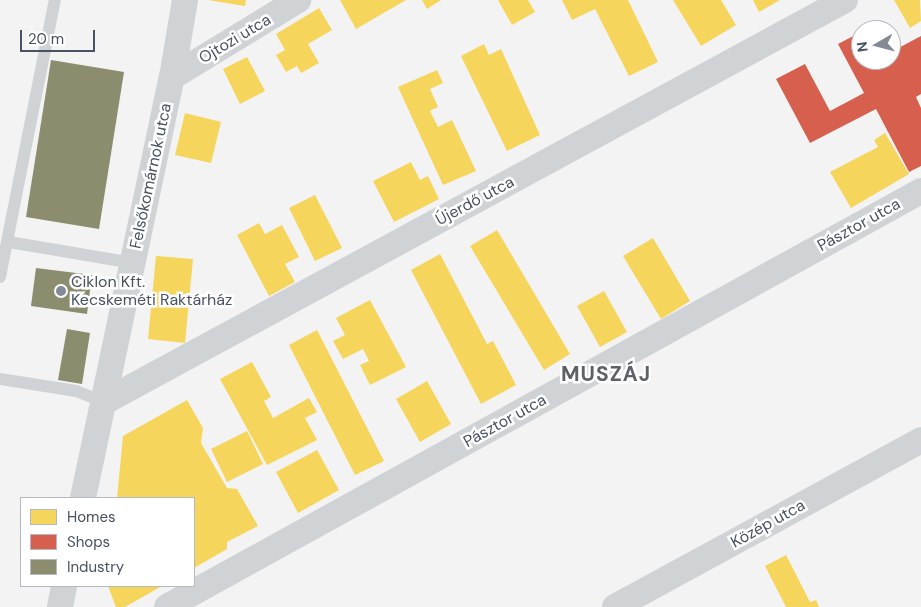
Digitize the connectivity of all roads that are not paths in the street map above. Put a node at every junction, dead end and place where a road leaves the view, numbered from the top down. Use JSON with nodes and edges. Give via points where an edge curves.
{"nodes":[{"id":1,"x":55,"y":0,"type":"edge"},
{"id":2,"x":185,"y":0,"type":"edge"},
{"id":3,"x":298,"y":0,"type":"edge"},
{"id":4,"x":845,"y":0,"type":"edge"},
{"id":5,"x":172,"y":77,"type":"junction"},
{"id":6,"x":921,"y":191,"type":"edge"},
{"id":7,"x":9,"y":242,"type":"junction"},
{"id":8,"x":133,"y":263,"type":"junction"},
{"id":9,"x":0,"y":277,"type":"edge"},
{"id":10,"x":0,"y":379,"type":"edge"},
{"id":11,"x":104,"y":402,"type":"junction"},
{"id":12,"x":921,"y":440,"type":"edge"},
{"id":13,"x":83,"y":497,"type":"edge"},
{"id":14,"x":64,"y":587,"type":"edge"},
{"id":15,"x":60,"y":607,"type":"edge"},
{"id":16,"x":168,"y":607,"type":"edge"},
{"id":17,"x":615,"y":607,"type":"edge"}],
"edges":[{"from":1,"to":7,"type":"lane"},
{"from":2,"to":5,"type":"street","name":"Felsőkomárnok utca"},
{"from":3,"to":5,"type":"street","name":"Ojtozi utca"},
{"from":4,"to":11,"type":"street","name":"Újerdő utca"},
{"from":5,"to":8,"type":"street","name":"Felsőkomárnok utca"},
{"from":6,"to":16,"type":"street","name":"Pásztor utca"},
{"from":7,"to":8,"type":"lane"},
{"from":7,"to":9,"type":"lane"},
{"from":8,"to":11,"type":"street","name":"Felsőkomárnok utca"},
{"from":10,"to":11,"type":"lane","via":[[76,391]]},
{"from":11,"to":13,"type":"street","name":"Felsőkomárnok utca"},
{"from":12,"to":17,"type":"street","name":"Közép utca"},
{"from":14,"to":15,"type":"street"}]}
